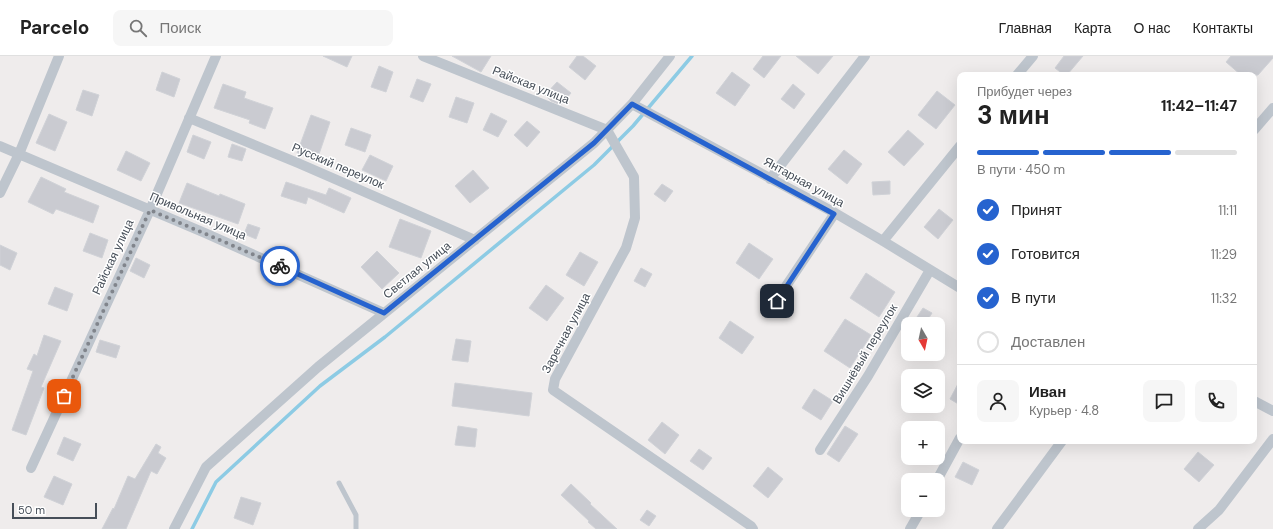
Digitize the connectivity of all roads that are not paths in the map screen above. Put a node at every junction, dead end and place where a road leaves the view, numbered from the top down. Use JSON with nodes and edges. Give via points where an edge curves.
{"nodes":[{"id":1,"x":59,"y":56,"type":"edge"},
{"id":2,"x":216,"y":56,"type":"edge"},
{"id":3,"x":423,"y":56,"type":"edge"},
{"id":4,"x":670,"y":56,"type":"edge"},
{"id":5,"x":865,"y":56,"type":"edge"},
{"id":6,"x":1032,"y":56,"type":"edge"},
{"id":7,"x":1019,"y":72,"type":"edge"},
{"id":8,"x":632,"y":104,"type":"junction"},
{"id":9,"x":1273,"y":108,"type":"edge"},
{"id":10,"x":189,"y":118,"type":"junction"},
{"id":11,"x":1257,"y":127,"type":"edge"},
{"id":12,"x":607,"y":130,"type":"junction"},
{"id":13,"x":0,"y":146,"type":"edge"},
{"id":14,"x":957,"y":150,"type":"edge"},
{"id":15,"x":19,"y":154,"type":"junction"},
{"id":16,"x":770,"y":179,"type":"junction"},
{"id":17,"x":0,"y":193,"type":"edge"},
{"id":18,"x":150,"y":210,"type":"junction"},
{"id":19,"x":834,"y":214,"type":"junction"},
{"id":20,"x":474,"y":240,"type":"junction"},
{"id":21,"x":884,"y":241,"type":"junction"},
{"id":22,"x":930,"y":270,"type":"junction"},
{"id":23,"x":957,"y":286,"type":"edge"},
{"id":24,"x":384,"y":313,"type":"junction"},
{"id":25,"x":768,"y":313,"type":"dead end"},
{"id":26,"x":1257,"y":403,"type":"edge"},
{"id":27,"x":1273,"y":411,"type":"edge"},
{"id":28,"x":1273,"y":439,"type":"edge"},
{"id":29,"x":957,"y":443,"type":"edge"},
{"id":30,"x":1060,"y":444,"type":"edge"},
{"id":31,"x":820,"y":450,"type":"dead end"},
{"id":32,"x":30,"y":468,"type":"dead end"},
{"id":33,"x":941,"y":473,"type":"edge"},
{"id":34,"x":339,"y":483,"type":"dead end"},
{"id":35,"x":916,"y":517,"type":"edge"},
{"id":36,"x":174,"y":529,"type":"edge"},
{"id":37,"x":356,"y":529,"type":"edge"},
{"id":38,"x":753,"y":529,"type":"edge"},
{"id":39,"x":910,"y":529,"type":"edge"},
{"id":40,"x":997,"y":529,"type":"edge"},
{"id":41,"x":1198,"y":529,"type":"edge"}],
"edges":[{"from":1,"to":15,"type":"street"},
{"from":2,"to":10,"type":"street","name":"Райская улица"},
{"from":3,"to":12,"type":"street","name":"Райская улица"},
{"from":4,"to":8,"type":"street","name":"Светлая улица"},
{"from":5,"to":16,"type":"street"},
{"from":6,"to":7,"type":"street"},
{"from":8,"to":12,"type":"street","name":"Светлая улица"},
{"from":8,"to":16,"type":"street","name":"Янтарная улица"},
{"from":9,"to":11,"type":"street"},
{"from":10,"to":18,"type":"street","name":"Райская улица"},
{"from":10,"to":20,"type":"street","name":"Русский переулок"},
{"from":12,"to":20,"type":"street","name":"Светлая улица"},
{"from":12,"to":38,"type":"street","name":"Заречная улица","via":[[634,177],[635,218],[626,248],[555,378],[552,390]]},
{"from":13,"to":15,"type":"street","name":"Привольная улица"},
{"from":14,"to":21,"type":"street"},
{"from":15,"to":17,"type":"street"},
{"from":15,"to":18,"type":"street","name":"Привольная улица"},
{"from":16,"to":19,"type":"street","name":"Янтарная улица"},
{"from":18,"to":24,"type":"street","name":"Привольная улица"},
{"from":18,"to":32,"type":"street","name":"Райская улица"},
{"from":19,"to":21,"type":"street","name":"Янтарная улица"},
{"from":19,"to":25,"type":"street"},
{"from":20,"to":24,"type":"street","name":"Светлая улица"},
{"from":21,"to":22,"type":"street","name":"Янтарная улица"},
{"from":22,"to":23,"type":"street","name":"Янтарная улица"},
{"from":22,"to":31,"type":"street","name":"Вишнёвый переулок","via":[[868,376]]},
{"from":24,"to":36,"type":"street","name":"Светлая улица","via":[[318,367],[206,467]]},
{"from":26,"to":27,"type":"street"},
{"from":28,"to":41,"type":"street","via":[[1219,510]]},
{"from":29,"to":33,"type":"street"},
{"from":30,"to":40,"type":"street"},
{"from":34,"to":37,"type":"lane","via":[[356,515]]},
{"from":35,"to":39,"type":"street"}]}
